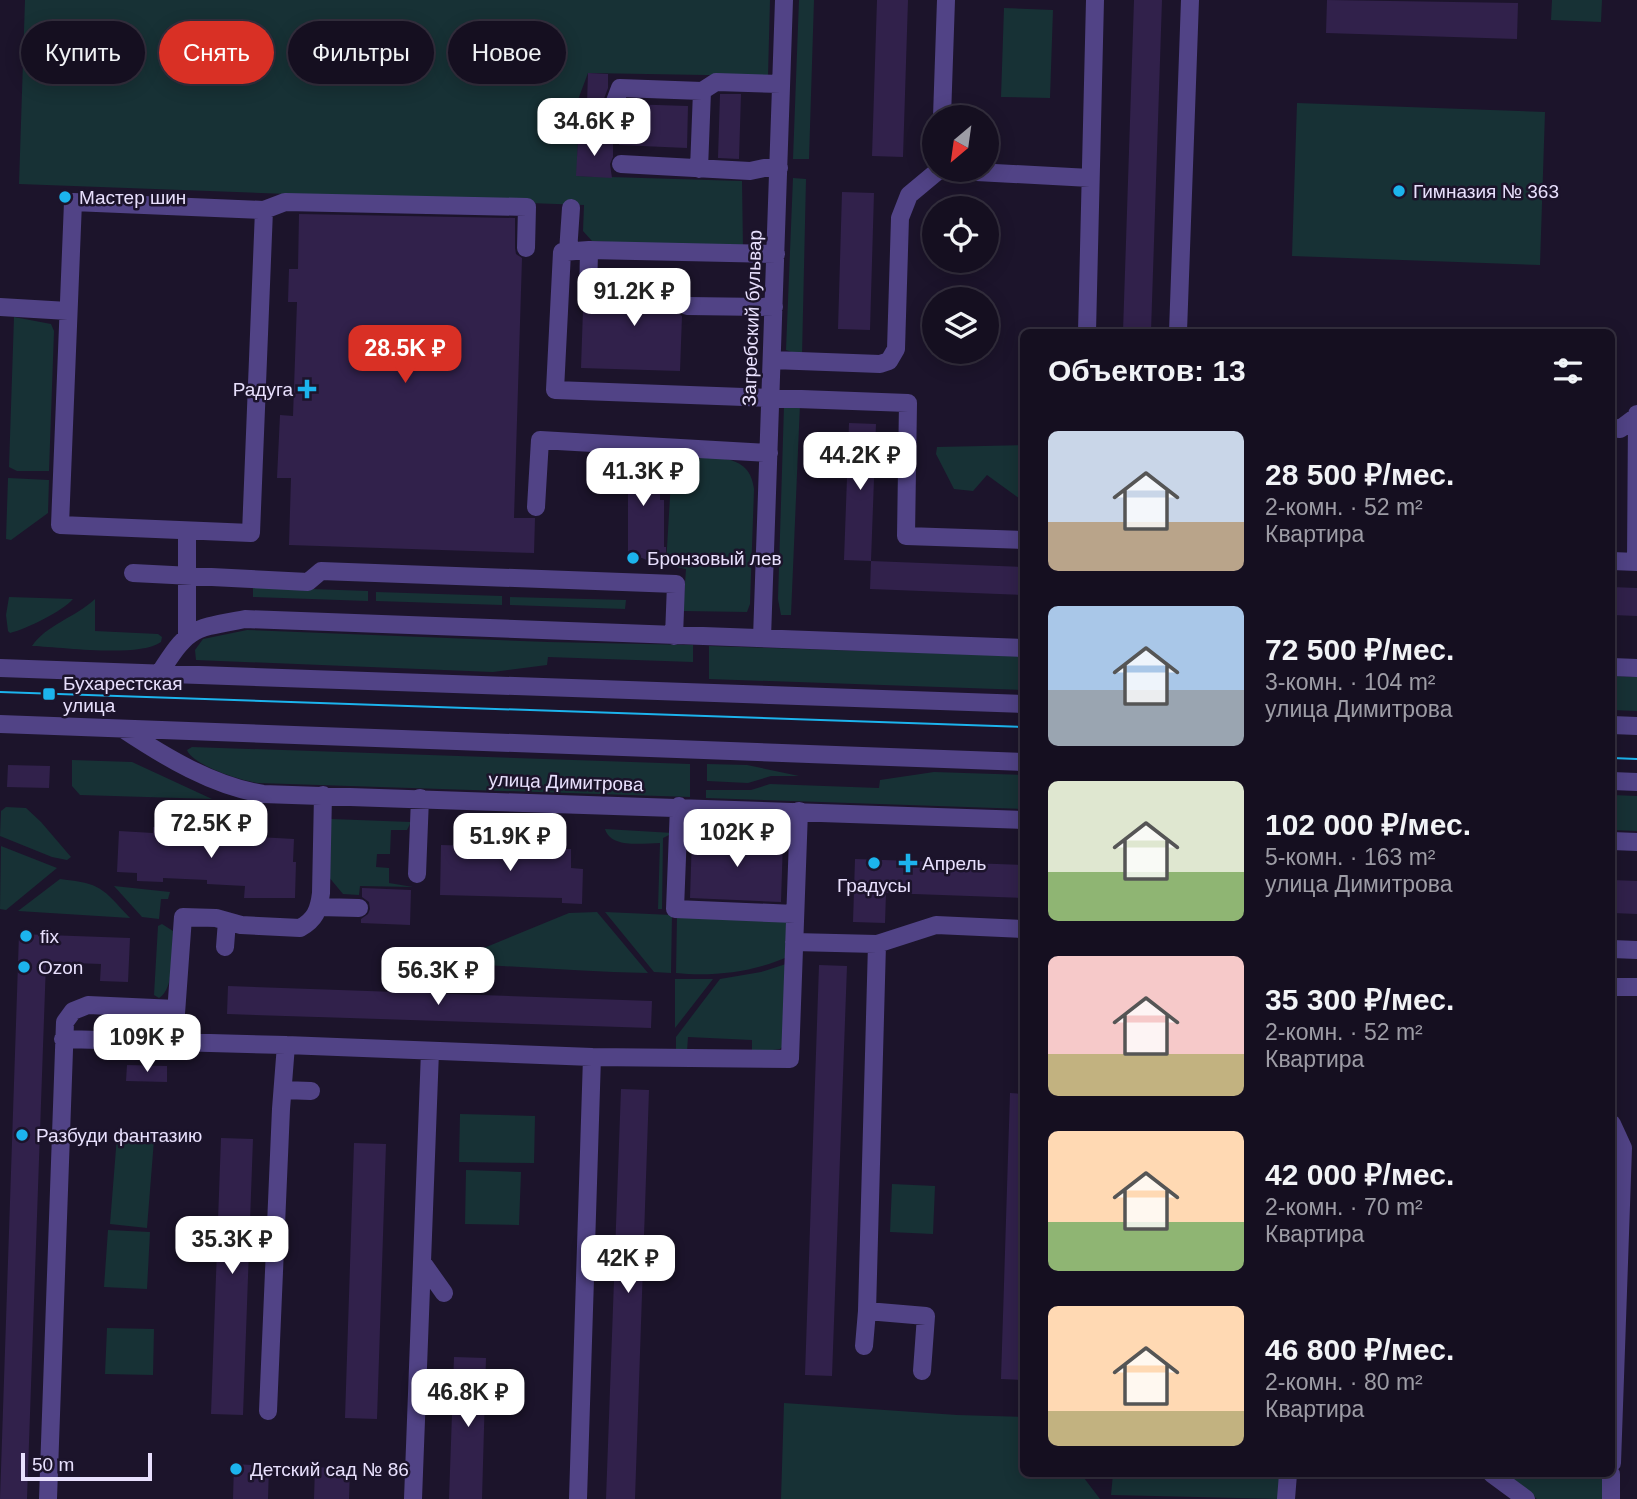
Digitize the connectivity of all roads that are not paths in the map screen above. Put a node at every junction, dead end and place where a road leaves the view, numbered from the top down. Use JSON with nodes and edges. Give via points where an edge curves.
{"nodes":[{"id":1,"x":784,"y":0,"type":"edge"},
{"id":2,"x":946,"y":0,"type":"edge"},
{"id":3,"x":1095,"y":0,"type":"edge"},
{"id":4,"x":1190,"y":0,"type":"edge"},
{"id":5,"x":782,"y":84,"type":"junction"},
{"id":6,"x":702,"y":91,"type":"junction"},
{"id":7,"x":942,"y":105,"type":"edge"},
{"id":8,"x":597,"y":128,"type":"dead end"},
{"id":9,"x":621,"y":164,"type":"dead end"},
{"id":10,"x":779,"y":168,"type":"junction"},
{"id":11,"x":999,"y":168,"type":"edge"},
{"id":12,"x":699,"y":169,"type":"junction"},
{"id":13,"x":1090,"y":178,"type":"junction"},
{"id":14,"x":925,"y":182,"type":"edge"},
{"id":15,"x":571,"y":208,"type":"dead end"},
{"id":16,"x":264,"y":210,"type":"junction"},
{"id":17,"x":526,"y":248,"type":"dead end"},
{"id":18,"x":589,"y":250,"type":"junction"},
{"id":19,"x":568,"y":251,"type":"junction"},
{"id":20,"x":776,"y":254,"type":"junction"},
{"id":21,"x":588,"y":299,"type":"dead end"},
{"id":22,"x":687,"y":306,"type":"dead end"},
{"id":23,"x":0,"y":307,"type":"edge"},
{"id":24,"x":774,"y":307,"type":"junction"},
{"id":25,"x":68,"y":311,"type":"junction"},
{"id":26,"x":1087,"y":329,"type":"edge"},
{"id":27,"x":1178,"y":329,"type":"edge"},
{"id":28,"x":772,"y":360,"type":"junction"},
{"id":29,"x":771,"y":397,"type":"junction"},
{"id":30,"x":1636,"y":416,"type":"edge"},
{"id":31,"x":1615,"y":428,"type":"edge"},
{"id":32,"x":769,"y":453,"type":"junction"},
{"id":33,"x":536,"y":507,"type":"dead end"},
{"id":34,"x":187,"y":531,"type":"junction"},
{"id":35,"x":1020,"y":540,"type":"edge"},
{"id":36,"x":1615,"y":561,"type":"edge"},
{"id":37,"x":1636,"y":562,"type":"edge"},
{"id":38,"x":133,"y":573,"type":"dead end"},
{"id":39,"x":187,"y":576,"type":"junction"},
{"id":40,"x":187,"y":634,"type":"junction"},
{"id":41,"x":674,"y":636,"type":"junction"},
{"id":42,"x":762,"y":638,"type":"junction"},
{"id":43,"x":1020,"y":648,"type":"edge"},
{"id":44,"x":1615,"y":667,"type":"edge"},
{"id":45,"x":0,"y":668,"type":"edge"},
{"id":46,"x":1637,"y":668,"type":"edge"},
{"id":47,"x":159,"y":674,"type":"junction"},
{"id":48,"x":1020,"y":704,"type":"edge"},
{"id":49,"x":0,"y":724,"type":"edge"},
{"id":50,"x":1615,"y":725,"type":"edge"},
{"id":51,"x":1637,"y":726,"type":"edge"},
{"id":52,"x":123,"y":729,"type":"junction"},
{"id":53,"x":1020,"y":762,"type":"edge"},
{"id":54,"x":1615,"y":781,"type":"edge"},
{"id":55,"x":1637,"y":782,"type":"edge"},
{"id":56,"x":323,"y":795,"type":"junction"},
{"id":57,"x":420,"y":798,"type":"junction"},
{"id":58,"x":679,"y":807,"type":"junction"},
{"id":59,"x":799,"y":811,"type":"junction"},
{"id":60,"x":1020,"y":820,"type":"edge"},
{"id":61,"x":1615,"y":841,"type":"edge"},
{"id":62,"x":1637,"y":842,"type":"edge"},
{"id":63,"x":417,"y":874,"type":"dead end"},
{"id":64,"x":319,"y":907,"type":"junction"},
{"id":65,"x":359,"y":908,"type":"dead end"},
{"id":66,"x":795,"y":914,"type":"junction"},
{"id":67,"x":227,"y":921,"type":"junction"},
{"id":68,"x":1020,"y":929,"type":"edge"},
{"id":69,"x":794,"y":942,"type":"junction"},
{"id":70,"x":877,"y":944,"type":"junction"},
{"id":71,"x":225,"y":947,"type":"dead end"},
{"id":72,"x":1615,"y":949,"type":"edge"},
{"id":73,"x":1637,"y":950,"type":"edge"},
{"id":74,"x":1637,"y":986,"type":"edge"},
{"id":75,"x":1615,"y":987,"type":"edge"},
{"id":76,"x":176,"y":1009,"type":"junction"},
{"id":77,"x":63,"y":1039,"type":"junction"},
{"id":78,"x":174,"y":1041,"type":"junction"},
{"id":79,"x":286,"y":1045,"type":"junction"},
{"id":80,"x":430,"y":1051,"type":"junction"},
{"id":81,"x":592,"y":1057,"type":"junction"},
{"id":82,"x":283,"y":1090,"type":"junction"},
{"id":83,"x":311,"y":1091,"type":"dead end"},
{"id":84,"x":1615,"y":1131,"type":"edge"},
{"id":85,"x":422,"y":1262,"type":"junction"},
{"id":86,"x":1615,"y":1290,"type":"edge"},
{"id":87,"x":444,"y":1293,"type":"dead end"},
{"id":88,"x":867,"y":1311,"type":"junction"},
{"id":89,"x":864,"y":1346,"type":"dead end"},
{"id":90,"x":922,"y":1371,"type":"dead end"},
{"id":91,"x":268,"y":1411,"type":"dead end"},
{"id":92,"x":1288,"y":1477,"type":"edge"},
{"id":93,"x":1496,"y":1477,"type":"edge"},
{"id":94,"x":1612,"y":1477,"type":"edge"},
{"id":95,"x":48,"y":1499,"type":"edge"},
{"id":96,"x":413,"y":1499,"type":"edge"},
{"id":97,"x":578,"y":1499,"type":"edge"},
{"id":98,"x":1286,"y":1499,"type":"edge"},
{"id":99,"x":1526,"y":1499,"type":"edge"},
{"id":100,"x":1611,"y":1499,"type":"edge"}],
"edges":[{"from":1,"to":5,"type":"street","name":"Загребский бульвар"},
{"from":2,"to":7,"type":"street"},
{"from":3,"to":13,"type":"street"},
{"from":4,"to":27,"type":"street"},
{"from":5,"to":6,"type":"street","via":[[716,82]]},
{"from":5,"to":10,"type":"street","name":"Загребский бульвар"},
{"from":6,"to":8,"type":"street","via":[[620,88],[610,115]]},
{"from":6,"to":12,"type":"street"},
{"from":9,"to":12,"type":"street"},
{"from":10,"to":12,"type":"street"},
{"from":10,"to":20,"type":"street","name":"Загребский бульвар"},
{"from":11,"to":13,"type":"street"},
{"from":13,"to":26,"type":"street"},
{"from":14,"to":28,"type":"street","via":[[909,195],[900,218],[897,349],[889,361]]},
{"from":15,"to":19,"type":"street"},
{"from":16,"to":17,"type":"street","via":[[285,202],[527,207]]},
{"from":16,"to":25,"type":"street","via":[[73,202]]},
{"from":16,"to":34,"type":"street","via":[[251,533]]},
{"from":18,"to":19,"type":"street"},
{"from":18,"to":20,"type":"street"},
{"from":18,"to":21,"type":"street"},
{"from":19,"to":29,"type":"street","via":[[562,252],[555,390]]},
{"from":20,"to":24,"type":"street","name":"Загребский бульвар"},
{"from":22,"to":24,"type":"street"},
{"from":23,"to":25,"type":"street"},
{"from":24,"to":28,"type":"street","name":"Загребский бульвар"},
{"from":25,"to":34,"type":"street","via":[[60,525]]},
{"from":28,"to":29,"type":"street","name":"Загребский бульвар"},
{"from":29,"to":32,"type":"street","name":"Загребский бульвар"},
{"from":29,"to":35,"type":"street","via":[[908,403],[906,536]]},
{"from":30,"to":31,"type":"street"},
{"from":30,"to":37,"type":"street"},
{"from":32,"to":33,"type":"street","via":[[540,440]]},
{"from":32,"to":42,"type":"street","name":"Загребский бульвар"},
{"from":34,"to":39,"type":"street"},
{"from":36,"to":37,"type":"street"},
{"from":38,"to":39,"type":"street"},
{"from":39,"to":40,"type":"street"},
{"from":39,"to":41,"type":"street","via":[[309,582],[321,571],[676,584]]},
{"from":40,"to":41,"type":"street","via":[[245,619]]},
{"from":40,"to":47,"type":"street"},
{"from":41,"to":42,"type":"street"},
{"from":42,"to":43,"type":"street"},
{"from":44,"to":46,"type":"street"},
{"from":45,"to":47,"type":"street"},
{"from":47,"to":48,"type":"street"},
{"from":49,"to":52,"type":"street","name":"улица Димитрова"},
{"from":50,"to":51,"type":"street"},
{"from":52,"to":53,"type":"street","name":"улица Димитрова"},
{"from":52,"to":56,"type":"street","name":"улица Димитрова","via":[[154,750],[238,790]]},
{"from":54,"to":55,"type":"street"},
{"from":56,"to":57,"type":"street","name":"улица Димитрова"},
{"from":56,"to":64,"type":"street"},
{"from":57,"to":58,"type":"street","name":"улица Димитрова"},
{"from":57,"to":63,"type":"street"},
{"from":58,"to":59,"type":"street","name":"улица Димитрова"},
{"from":58,"to":66,"type":"street","via":[[675,909]]},
{"from":59,"to":60,"type":"street","name":"улица Димитрова"},
{"from":59,"to":66,"type":"street"},
{"from":61,"to":62,"type":"street"},
{"from":64,"to":65,"type":"street"},
{"from":64,"to":67,"type":"street","via":[[300,928]]},
{"from":66,"to":69,"type":"street"},
{"from":67,"to":71,"type":"street"},
{"from":67,"to":76,"type":"street","via":[[183,917]]},
{"from":68,"to":70,"type":"street","via":[[936,925]]},
{"from":69,"to":70,"type":"street"},
{"from":69,"to":81,"type":"street","via":[[790,1059]]},
{"from":70,"to":88,"type":"street"},
{"from":72,"to":73,"type":"street"},
{"from":74,"to":75,"type":"street"},
{"from":76,"to":77,"type":"street","via":[[88,1005],[73,1011],[65,1022]]},
{"from":76,"to":78,"type":"street"},
{"from":77,"to":78,"type":"street"},
{"from":77,"to":95,"type":"street"},
{"from":78,"to":79,"type":"street"},
{"from":79,"to":80,"type":"street"},
{"from":79,"to":82,"type":"street"},
{"from":80,"to":81,"type":"street"},
{"from":80,"to":85,"type":"street"},
{"from":81,"to":97,"type":"street"},
{"from":82,"to":83,"type":"street"},
{"from":82,"to":91,"type":"street"},
{"from":84,"to":86,"type":"street","via":[[1623,1148]]},
{"from":85,"to":87,"type":"street"},
{"from":85,"to":96,"type":"street"},
{"from":88,"to":89,"type":"street"},
{"from":88,"to":90,"type":"street","via":[[926,1316]]},
{"from":92,"to":98,"type":"street"},
{"from":93,"to":99,"type":"street"},
{"from":94,"to":100,"type":"street"}]}
